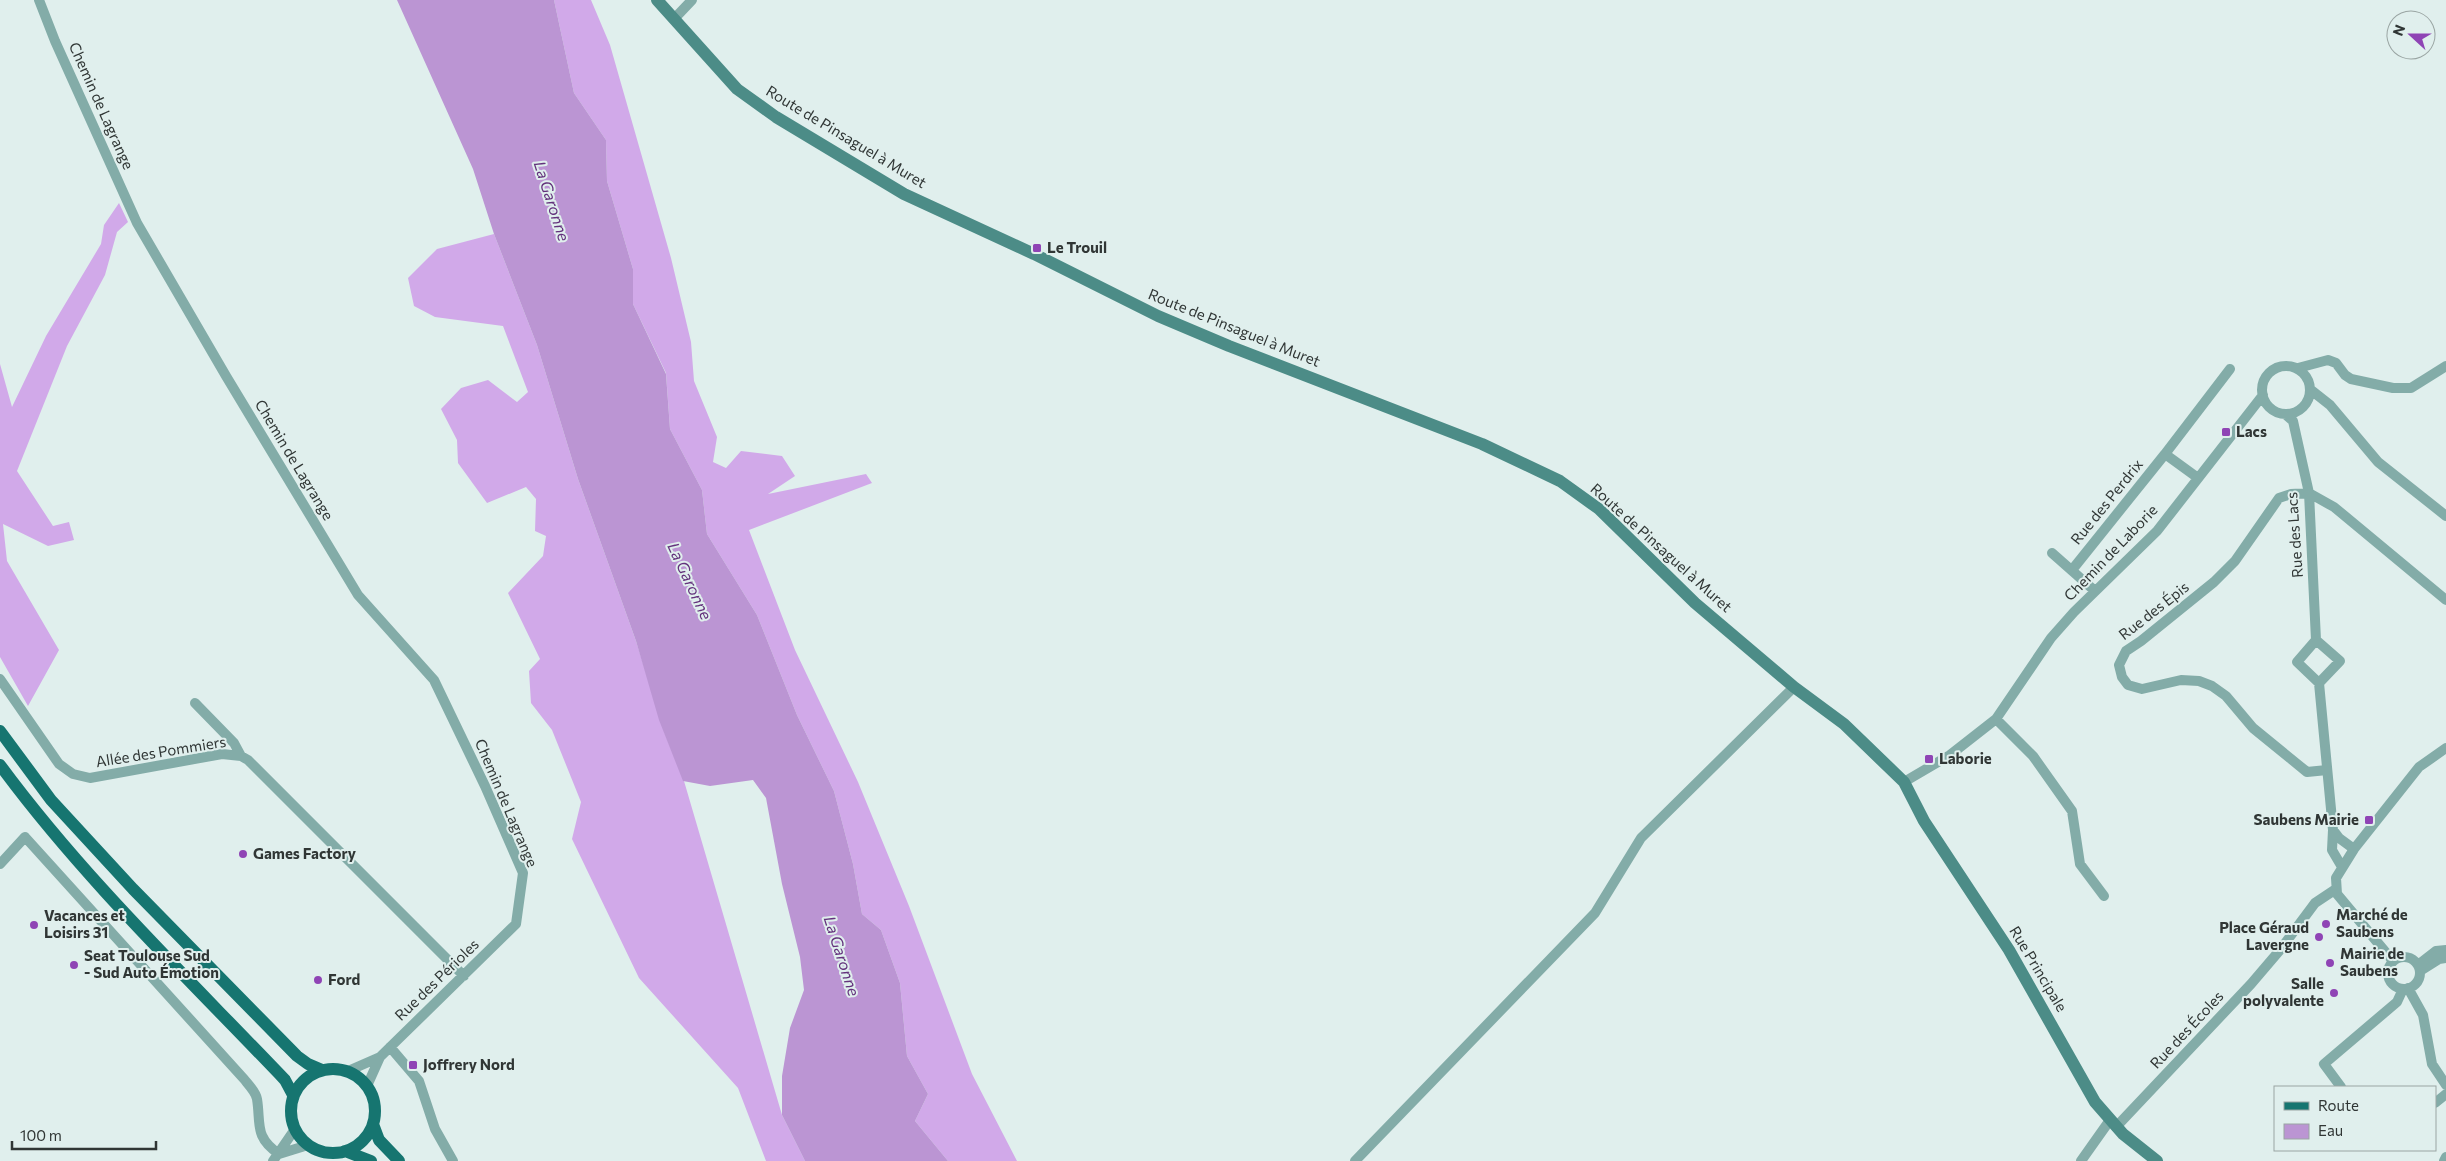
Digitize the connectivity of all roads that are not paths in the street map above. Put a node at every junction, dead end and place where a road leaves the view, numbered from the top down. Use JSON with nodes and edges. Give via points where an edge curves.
{"nodes":[{"id":1,"x":39,"y":0,"type":"edge"},
{"id":2,"x":657,"y":0,"type":"edge"},
{"id":3,"x":692,"y":0,"type":"edge"},
{"id":4,"x":674,"y":19,"type":"junction"},
{"id":5,"x":2320,"y":362,"type":"junction"},
{"id":6,"x":2446,"y":366,"type":"edge"},
{"id":7,"x":2298,"y":368,"type":"junction"},
{"id":8,"x":2230,"y":369,"type":"dead end"},
{"id":9,"x":2307,"y":377,"type":"junction"},
{"id":10,"x":2311,"y":390,"type":"junction"},
{"id":11,"x":2263,"y":395,"type":"junction"},
{"id":12,"x":2324,"y":402,"type":"junction"},
{"id":13,"x":2270,"y":408,"type":"junction"},
{"id":14,"x":2301,"y":408,"type":"junction"},
{"id":15,"x":2251,"y":411,"type":"junction"},
{"id":16,"x":2285,"y":414,"type":"junction"},
{"id":17,"x":2296,"y":430,"type":"junction"},
{"id":18,"x":2165,"y":454,"type":"junction"},
{"id":19,"x":2198,"y":478,"type":"junction"},
{"id":20,"x":2309,"y":494,"type":"junction"},
{"id":21,"x":2446,"y":516,"type":"edge"},
{"id":22,"x":2052,"y":553,"type":"dead end"},
{"id":23,"x":2072,"y":570,"type":"junction"},
{"id":24,"x":2095,"y":591,"type":"junction"},
{"id":25,"x":2446,"y":600,"type":"edge"},
{"id":26,"x":2316,"y":640,"type":"junction"},
{"id":27,"x":0,"y":679,"type":"edge"},
{"id":28,"x":2319,"y":683,"type":"junction"},
{"id":29,"x":1794,"y":687,"type":"junction"},
{"id":30,"x":195,"y":703,"type":"dead end"},
{"id":31,"x":1996,"y":719,"type":"junction"},
{"id":32,"x":0,"y":731,"type":"edge"},
{"id":33,"x":2446,"y":748,"type":"edge"},
{"id":34,"x":241,"y":756,"type":"junction"},
{"id":35,"x":0,"y":765,"type":"edge"},
{"id":36,"x":2327,"y":770,"type":"junction"},
{"id":37,"x":1904,"y":782,"type":"junction"},
{"id":38,"x":2333,"y":830,"type":"junction"},
{"id":39,"x":2354,"y":849,"type":"junction"},
{"id":40,"x":0,"y":864,"type":"edge"},
{"id":41,"x":2342,"y":867,"type":"junction"},
{"id":42,"x":2336,"y":889,"type":"junction"},
{"id":43,"x":2104,"y":896,"type":"dead end"},
{"id":44,"x":516,"y":924,"type":"joint"},
{"id":45,"x":2446,"y":950,"type":"edge"},
{"id":46,"x":2446,"y":958,"type":"edge"},
{"id":47,"x":2393,"y":961,"type":"junction"},
{"id":48,"x":2419,"y":968,"type":"junction"},
{"id":49,"x":464,"y":976,"type":"junction"},
{"id":50,"x":2405,"y":989,"type":"junction"},
{"id":51,"x":390,"y":1047,"type":"junction"},
{"id":52,"x":380,"y":1058,"type":"junction"},
{"id":53,"x":322,"y":1070,"type":"junction"},
{"id":54,"x":348,"y":1072,"type":"junction"},
{"id":55,"x":2446,"y":1085,"type":"edge"},
{"id":56,"x":367,"y":1086,"type":"junction"},
{"id":57,"x":2340,"y":1086,"type":"edge"},
{"id":58,"x":2446,"y":1094,"type":"edge"},
{"id":59,"x":294,"y":1095,"type":"junction"},
{"id":60,"x":2436,"y":1102,"type":"edge"},
{"id":61,"x":2113,"y":1123,"type":"junction"},
{"id":62,"x":373,"y":1124,"type":"junction"},
{"id":63,"x":295,"y":1129,"type":"junction"},
{"id":64,"x":308,"y":1145,"type":"junction"},
{"id":65,"x":345,"y":1151,"type":"junction"},
{"id":66,"x":2446,"y":1156,"type":"edge"},
{"id":67,"x":275,"y":1159,"type":"edge"},
{"id":68,"x":371,"y":1161,"type":"edge"},
{"id":69,"x":399,"y":1161,"type":"edge"},
{"id":70,"x":453,"y":1161,"type":"edge"},
{"id":71,"x":1354,"y":1161,"type":"edge"},
{"id":72,"x":2081,"y":1161,"type":"edge"},
{"id":73,"x":2157,"y":1161,"type":"edge"},
{"id":74,"x":2444,"y":1161,"type":"edge"}],
"edges":[{"from":1,"to":44,"type":"street","name":"Chemin de Lagrange","via":[[138,224],[226,376],[358,595],[434,680],[486,786],[523,873]]},
{"from":2,"to":4,"type":"street","name":"Route de Pinsaguel à Muret"},
{"from":3,"to":4,"type":"street"},
{"from":4,"to":29,"type":"street","name":"Route de Pinsaguel à Muret","via":[[737,89],[776,117],[904,194],[1158,316],[1482,444],[1560,481],[1599,509],[1695,603]]},
{"from":5,"to":6,"type":"street","via":[[2336,363],[2351,379],[2393,388],[2412,388]]},
{"from":5,"to":7,"type":"street"},
{"from":5,"to":9,"type":"street"},
{"from":7,"to":9,"type":"street"},
{"from":7,"to":11,"type":"street","via":[[2282,366],[2274,369],[2263,382]]},
{"from":8,"to":18,"type":"street","name":"Rue des Perdrix"},
{"from":9,"to":10,"type":"street"},
{"from":10,"to":12,"type":"street"},
{"from":10,"to":14,"type":"street"},
{"from":11,"to":13,"type":"street"},
{"from":11,"to":15,"type":"street","name":"Chemin de Laborie"},
{"from":12,"to":14,"type":"street"},
{"from":12,"to":21,"type":"street","via":[[2345,420],[2378,462]]},
{"from":13,"to":15,"type":"street"},
{"from":13,"to":16,"type":"street"},
{"from":14,"to":16,"type":"street"},
{"from":14,"to":17,"type":"street","name":"Rue des Lacs"},
{"from":15,"to":19,"type":"street","name":"Chemin de Laborie"},
{"from":16,"to":17,"type":"street","name":"Rue des Lacs","via":[[2293,421]]},
{"from":17,"to":20,"type":"street","name":"Rue des Lacs"},
{"from":18,"to":19,"type":"street","name":"Rue des Perdrix"},
{"from":18,"to":23,"type":"street","name":"Rue des Perdrix"},
{"from":19,"to":24,"type":"street","name":"Chemin de Laborie","via":[[2157,531]]},
{"from":20,"to":25,"type":"street","via":[[2334,507]]},
{"from":20,"to":26,"type":"street","name":"Rue des Lacs"},
{"from":20,"to":36,"type":"street","name":"Rue des Épis","via":[[2278,498],[2235,562],[2126,651],[2119,665],[2128,685],[2142,689],[2181,680],[2212,686],[2226,696],[2253,728],[2307,772]]},
{"from":22,"to":23,"type":"street","name":"Rue des Perdrix"},
{"from":23,"to":24,"type":"street","name":"Rue des Perdrix"},
{"from":24,"to":31,"type":"street","name":"Chemin de Laborie","via":[[2051,638]]},
{"from":26,"to":28,"type":"street","via":[[2297,662]]},
{"from":26,"to":28,"type":"street","via":[[2340,661]]},
{"from":27,"to":34,"type":"street","name":"Allée des Pommiers","via":[[59,764],[73,774],[90,778],[222,754]]},
{"from":28,"to":36,"type":"street"},
{"from":29,"to":37,"type":"street","name":"Route de Pinsaguel à Muret","via":[[1844,724]]},
{"from":29,"to":71,"type":"street","via":[[1640,838],[1595,913]]},
{"from":30,"to":34,"type":"street","via":[[234,743]]},
{"from":31,"to":37,"type":"street","name":"Chemin de Laborie","via":[[1950,755]]},
{"from":31,"to":43,"type":"street","via":[[2033,756],[2072,811],[2080,864]]},
{"from":32,"to":53,"type":"main road","via":[[51,800],[133,889],[297,1056]]},
{"from":33,"to":39,"type":"street","via":[[2419,767]]},
{"from":34,"to":49,"type":"street","name":"Allée des Pommiers","via":[[266,777]]},
{"from":35,"to":59,"type":"main road","via":[[42,819],[148,938],[285,1080]]},
{"from":36,"to":38,"type":"street"},
{"from":37,"to":61,"type":"street","name":"Rue Principale","via":[[1924,821],[2009,950],[2095,1102]]},
{"from":38,"to":39,"type":"street"},
{"from":38,"to":41,"type":"street","via":[[2332,850]]},
{"from":39,"to":41,"type":"street"},
{"from":40,"to":67,"type":"street","via":[[25,837],[244,1079],[257,1096],[258,1126]]},
{"from":41,"to":42,"type":"street","via":[[2336,878]]},
{"from":42,"to":47,"type":"street"},
{"from":42,"to":61,"type":"street","name":"Rue des Écoles","via":[[2315,903],[2251,984]]},
{"from":44,"to":49,"type":"street","name":"Rue des Périoles"},
{"from":45,"to":48,"type":"street","via":[[2436,951]]},
{"from":46,"to":48,"type":"street"},
{"from":47,"to":48,"type":"street","via":[[2406,957]]},
{"from":47,"to":50,"type":"street","via":[[2388,976],[2393,985]]},
{"from":48,"to":50,"type":"street","via":[[2418,980]]},
{"from":49,"to":51,"type":"street","name":"Rue des Périoles"},
{"from":50,"to":55,"type":"street","via":[[2423,1015],[2432,1064]]},
{"from":50,"to":57,"type":"street","via":[[2397,1002],[2324,1064]]},
{"from":51,"to":52,"type":"street","name":"Rue des Périoles"},
{"from":51,"to":70,"type":"street","via":[[419,1081],[435,1129]]},
{"from":52,"to":54,"type":"street","name":"Rue des Périoles"},
{"from":52,"to":56,"type":"street","name":"Rue des Périoles"},
{"from":53,"to":54,"type":"main road"},
{"from":53,"to":59,"type":"main road","via":[[305,1079]]},
{"from":54,"to":56,"type":"main road"},
{"from":56,"to":62,"type":"main road","via":[[373,1098]]},
{"from":58,"to":60,"type":"street"},
{"from":59,"to":63,"type":"main road","via":[[291,1111]]},
{"from":61,"to":72,"type":"street","name":"Rue des Écoles"},
{"from":61,"to":73,"type":"street","name":"Rue Principale"},
{"from":62,"to":65,"type":"main road","via":[[362,1140]]},
{"from":62,"to":69,"type":"main road","via":[[379,1140]]},
{"from":63,"to":64,"type":"main road"},
{"from":63,"to":67,"type":"street"},
{"from":64,"to":65,"type":"main road","via":[[332,1153]]},
{"from":64,"to":67,"type":"street"},
{"from":65,"to":68,"type":"main road"},
{"from":66,"to":74,"type":"street"}]}
